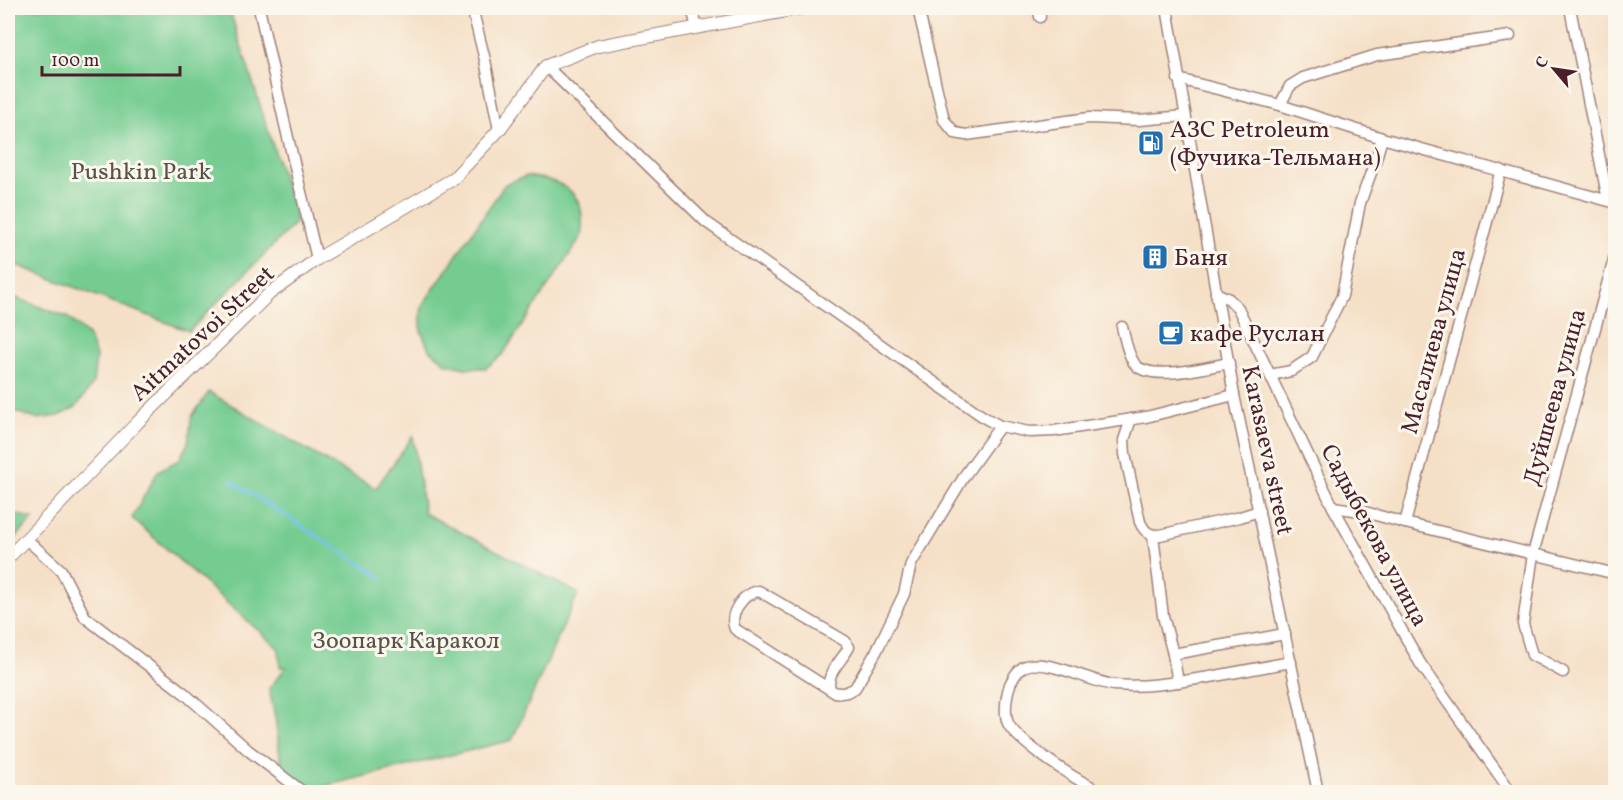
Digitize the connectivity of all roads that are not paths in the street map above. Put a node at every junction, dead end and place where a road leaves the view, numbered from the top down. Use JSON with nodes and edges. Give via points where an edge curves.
{"nodes":[{"id":1,"x":259,"y":8,"type":"edge"},
{"id":2,"x":472,"y":8,"type":"edge"},
{"id":3,"x":692,"y":8,"type":"edge"},
{"id":4,"x":802,"y":8,"type":"edge"},
{"id":5,"x":918,"y":8,"type":"edge"},
{"id":6,"x":1167,"y":8,"type":"edge"},
{"id":7,"x":1570,"y":8,"type":"edge"},
{"id":8,"x":696,"y":28,"type":"junction"},
{"id":9,"x":1510,"y":36,"type":"dead end"},
{"id":10,"x":546,"y":66,"type":"junction"},
{"id":11,"x":1178,"y":79,"type":"junction"},
{"id":12,"x":1280,"y":105,"type":"junction"},
{"id":13,"x":1185,"y":116,"type":"junction"},
{"id":14,"x":499,"y":130,"type":"junction"},
{"id":15,"x":1382,"y":138,"type":"junction"},
{"id":16,"x":1501,"y":170,"type":"junction"},
{"id":17,"x":1612,"y":201,"type":"edge"},
{"id":18,"x":1616,"y":252,"type":"edge"},
{"id":19,"x":317,"y":259,"type":"junction"},
{"id":20,"x":1216,"y":293,"type":"junction"},
{"id":21,"x":1122,"y":327,"type":"dead end"},
{"id":22,"x":1229,"y":363,"type":"junction"},
{"id":23,"x":1270,"y":375,"type":"junction"},
{"id":24,"x":1234,"y":394,"type":"junction"},
{"id":25,"x":1131,"y":419,"type":"junction"},
{"id":26,"x":1000,"y":426,"type":"junction"},
{"id":27,"x":1333,"y":507,"type":"junction"},
{"id":28,"x":1259,"y":511,"type":"junction"},
{"id":29,"x":1405,"y":523,"type":"junction"},
{"id":30,"x":1153,"y":536,"type":"junction"},
{"id":31,"x":26,"y":539,"type":"junction"},
{"id":32,"x":1533,"y":554,"type":"junction"},
{"id":33,"x":8,"y":558,"type":"edge"},
{"id":34,"x":1616,"y":574,"type":"edge"},
{"id":35,"x":1285,"y":634,"type":"junction"},
{"id":36,"x":1173,"y":654,"type":"junction"},
{"id":37,"x":1291,"y":662,"type":"junction"},
{"id":38,"x":1563,"y":672,"type":"dead end"},
{"id":39,"x":1178,"y":682,"type":"junction"},
{"id":40,"x":830,"y":688,"type":"junction"},
{"id":41,"x":1090,"y":786,"type":"dead end"},
{"id":42,"x":303,"y":792,"type":"edge"},
{"id":43,"x":1318,"y":792,"type":"edge"},
{"id":44,"x":1511,"y":792,"type":"edge"}],
"edges":[{"from":1,"to":19,"type":"street"},
{"from":2,"to":14,"type":"street"},
{"from":3,"to":8,"type":"street"},
{"from":4,"to":8,"type":"main road"},
{"from":5,"to":13,"type":"street","via":[[944,120],[955,133],[966,135],[1089,118],[1139,120]]},
{"from":6,"to":11,"type":"street","name":"Karasaeva street"},
{"from":7,"to":17,"type":"street"},
{"from":8,"to":10,"type":"main road","via":[[598,46]]},
{"from":9,"to":12,"type":"street","via":[[1377,55],[1303,78],[1290,86]]},
{"from":10,"to":14,"type":"main road","name":"Aitmatovoi Street"},
{"from":10,"to":26,"type":"street","via":[[706,222]]},
{"from":11,"to":12,"type":"street"},
{"from":11,"to":13,"type":"street","name":"Karasaeva street"},
{"from":12,"to":15,"type":"street"},
{"from":13,"to":20,"type":"street","name":"Karasaeva street"},
{"from":14,"to":19,"type":"main road","name":"Aitmatovoi Street","via":[[453,179]]},
{"from":15,"to":16,"type":"street"},
{"from":15,"to":23,"type":"street","via":[[1360,203],[1342,296],[1312,357],[1291,371]]},
{"from":16,"to":17,"type":"street"},
{"from":16,"to":29,"type":"street","name":"Масалиева улица"},
{"from":18,"to":32,"type":"street","name":"Дуйшеева улица"},
{"from":19,"to":31,"type":"main road","name":"Aitmatovoi Street","via":[[269,294]]},
{"from":20,"to":22,"type":"street","name":"Karasaeva street"},
{"from":20,"to":23,"type":"street","name":"Садыбекова улица","via":[[1238,308]]},
{"from":21,"to":22,"type":"street","via":[[1134,364],[1143,370],[1181,373]]},
{"from":22,"to":24,"type":"street","name":"Karasaeva street"},
{"from":23,"to":27,"type":"street","name":"Садыбекова улица"},
{"from":24,"to":25,"type":"street"},
{"from":24,"to":28,"type":"street","name":"Karasaeva street"},
{"from":25,"to":26,"type":"street","via":[[1054,431],[1029,432]]},
{"from":25,"to":30,"type":"street","via":[[1124,440],[1125,454],[1140,522]]},
{"from":26,"to":40,"type":"street","via":[[911,564],[904,594],[855,688],[841,694]]},
{"from":27,"to":29,"type":"street"},
{"from":27,"to":44,"type":"street","name":"Садыбекова улица","via":[[1420,663]]},
{"from":28,"to":30,"type":"street"},
{"from":28,"to":35,"type":"street","name":"Karasaeva street"},
{"from":29,"to":32,"type":"street"},
{"from":30,"to":36,"type":"street","via":[[1163,616]]},
{"from":31,"to":33,"type":"main road","name":"Aitmatovoi Street"},
{"from":31,"to":42,"type":"street","via":[[61,570],[85,617]]},
{"from":32,"to":34,"type":"street"},
{"from":32,"to":38,"type":"street","name":"Дуйшеева улица","via":[[1522,624],[1532,655]]},
{"from":35,"to":36,"type":"street"},
{"from":35,"to":37,"type":"street","name":"Karasaeva street"},
{"from":36,"to":39,"type":"street"},
{"from":37,"to":39,"type":"street"},
{"from":37,"to":43,"type":"street","name":"Karasaeva street"},
{"from":39,"to":41,"type":"street","via":[[1112,684],[1035,664],[1025,666],[1014,678],[1006,700],[1006,720],[1013,732],[1069,775]]},
{"from":40,"to":40,"type":"street","via":[[830,677],[849,647],[845,641],[759,591],[746,596],[733,616],[735,629]]}]}
